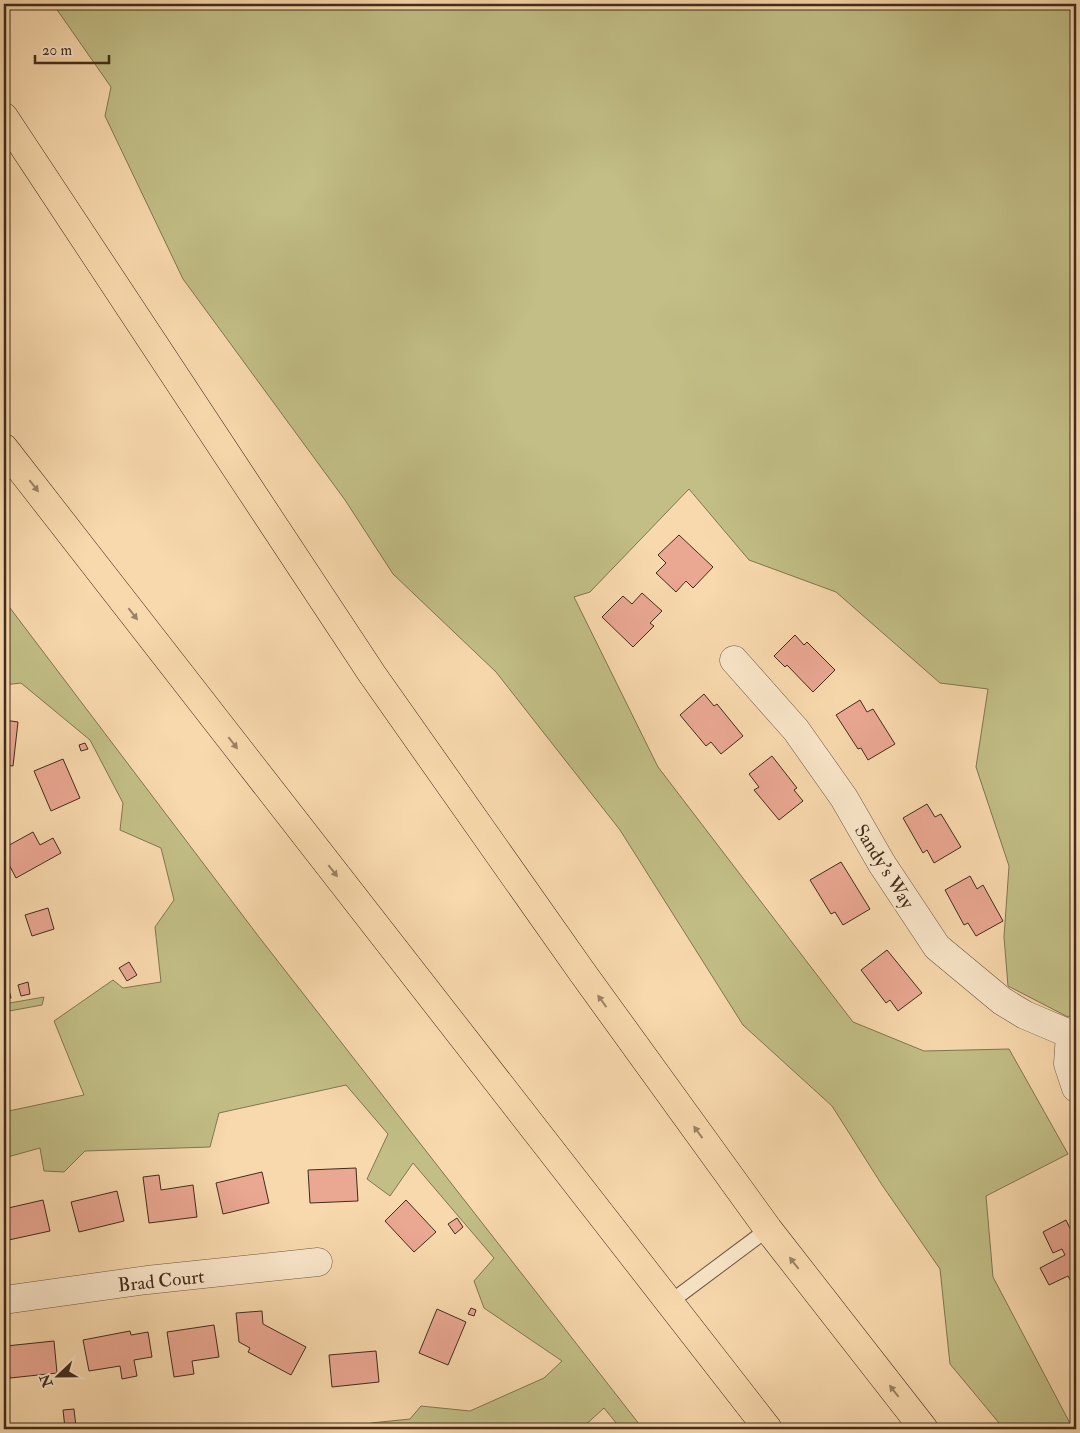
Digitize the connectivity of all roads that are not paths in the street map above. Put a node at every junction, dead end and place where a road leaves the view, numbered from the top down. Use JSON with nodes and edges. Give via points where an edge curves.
{"nodes":[{"id":1,"x":4,"y":118,"type":"edge"},
{"id":2,"x":4,"y":448,"type":"edge"},
{"id":3,"x":734,"y":660,"type":"dead end"},
{"id":4,"x":1073,"y":1031,"type":"edge"},
{"id":5,"x":1076,"y":1088,"type":"edge"},
{"id":6,"x":768,"y":1229,"type":"junction"},
{"id":7,"x":318,"y":1262,"type":"dead end"},
{"id":8,"x":4,"y":1300,"type":"edge"},
{"id":9,"x":669,"y":1303,"type":"junction"},
{"id":10,"x":768,"y":1429,"type":"edge"},
{"id":11,"x":924,"y":1429,"type":"edge"}],
"edges":[{"from":6,"to":1,"type":"highway","one_way":true,"via":[[372,674]]},
{"from":2,"to":9,"type":"highway","one_way":true},
{"from":3,"to":4,"type":"street","name":"Sandy's Way","via":[[796,730],[844,798],[882,864],[937,947],[1025,1015]]},
{"from":4,"to":5,"type":"street","via":[[1068,1064]]},
{"from":6,"to":9,"type":"lane"},
{"from":11,"to":6,"type":"highway","one_way":true},
{"from":7,"to":8,"type":"street","name":"Brad Court","via":[[147,1280]]},
{"from":9,"to":10,"type":"highway"}]}
